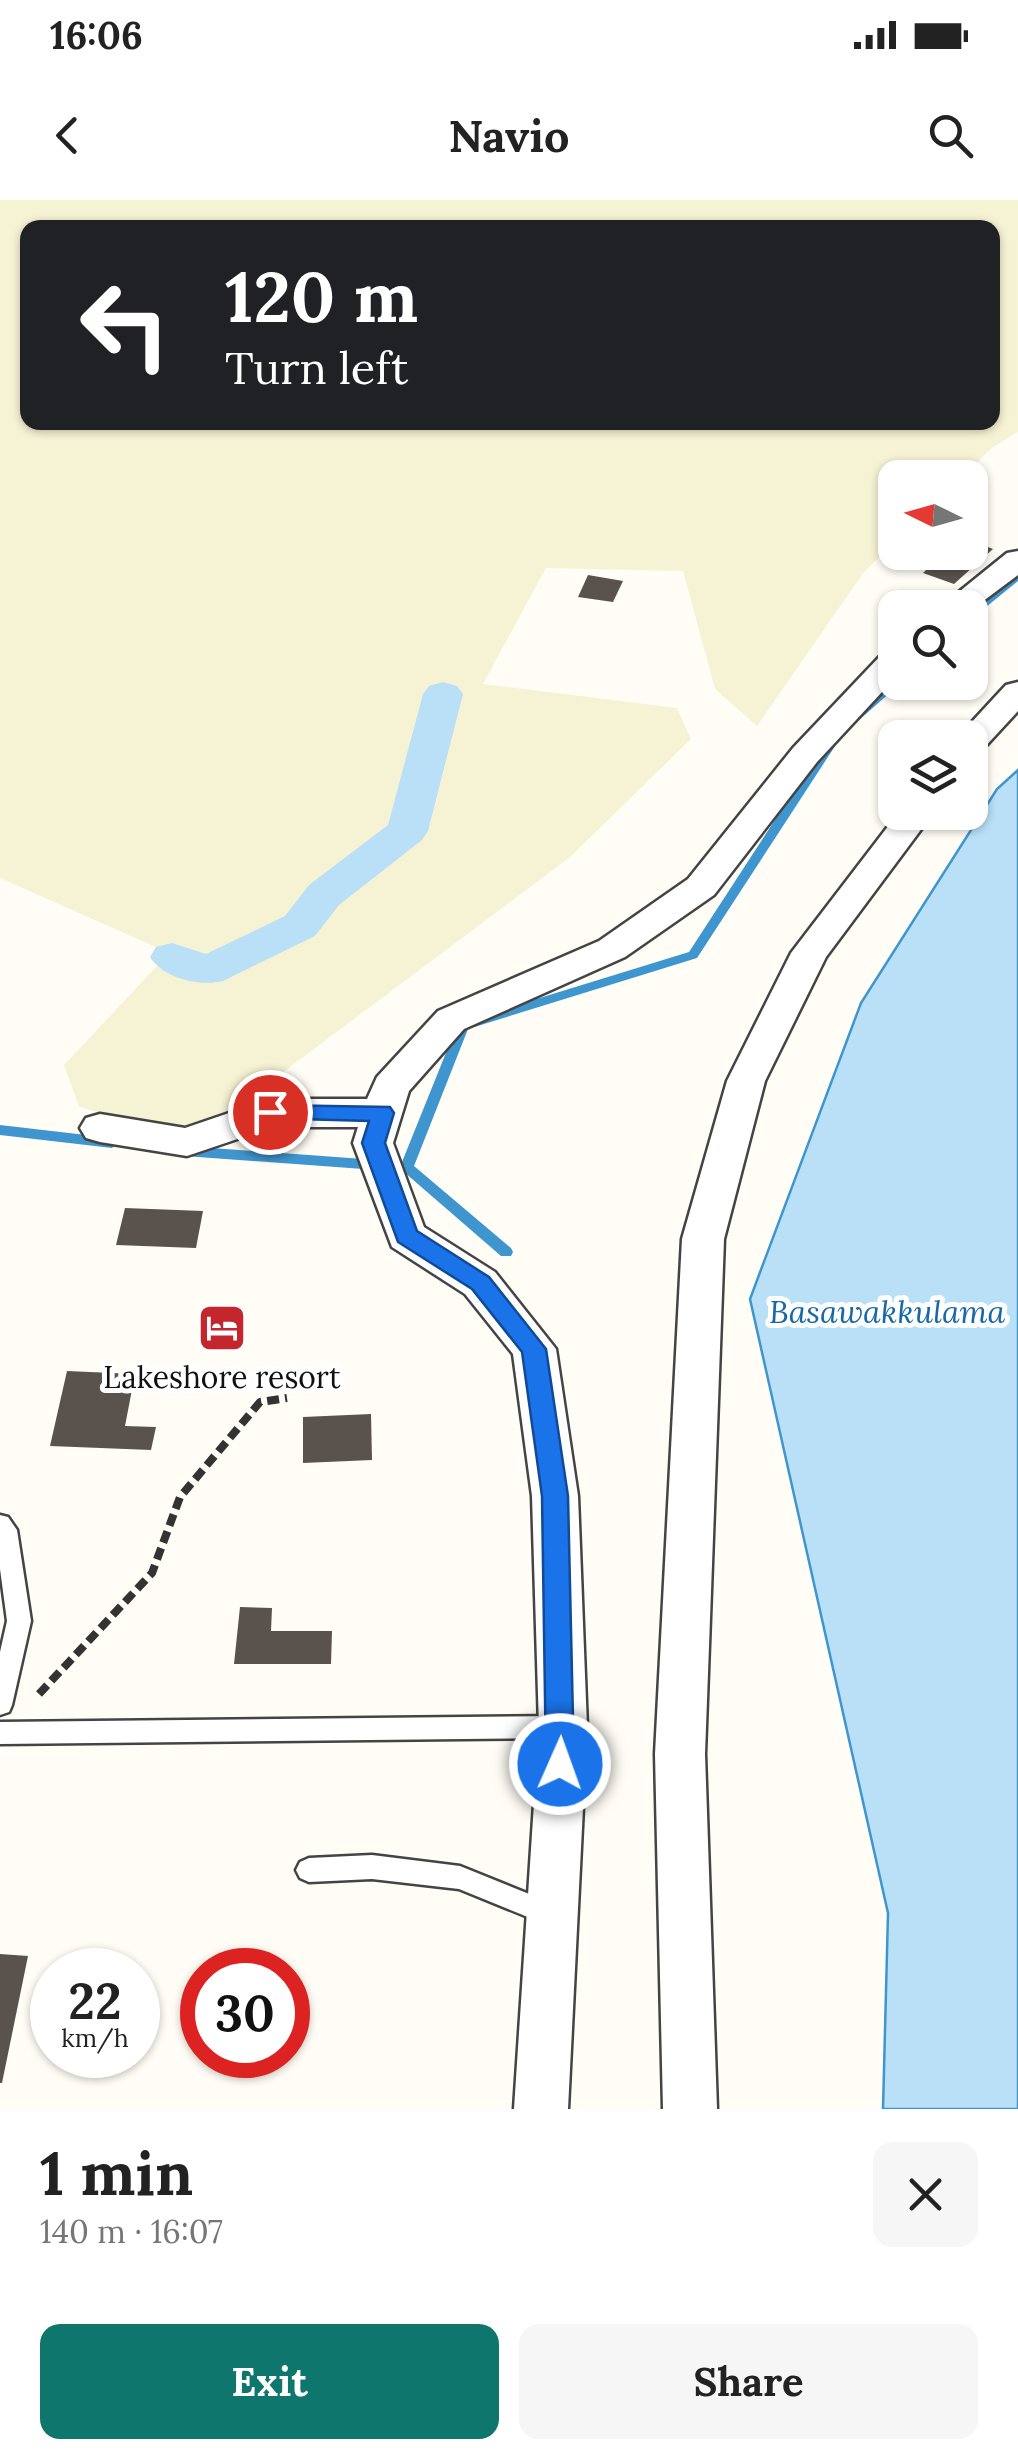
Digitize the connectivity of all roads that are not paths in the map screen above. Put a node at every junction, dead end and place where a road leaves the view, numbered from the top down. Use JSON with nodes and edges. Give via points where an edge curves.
{"nodes":[{"id":1,"x":1018,"y":560,"type":"edge"},
{"id":2,"x":978,"y":590,"type":"edge"},
{"id":3,"x":878,"y":677,"type":"edge"},
{"id":4,"x":1018,"y":692,"type":"edge"},
{"id":5,"x":988,"y":724,"type":"edge"},
{"id":6,"x":904,"y":830,"type":"edge"},
{"id":7,"x":382,"y":1113,"type":"junction"},
{"id":8,"x":100,"y":1128,"type":"dead end"},
{"id":9,"x":0,"y":1524,"type":"edge"},
{"id":10,"x":0,"y":1705,"type":"edge"},
{"id":11,"x":562,"y":1727,"type":"junction"},
{"id":12,"x":0,"y":1733,"type":"edge"},
{"id":13,"x":309,"y":1870,"type":"dead end"},
{"id":14,"x":552,"y":1915,"type":"junction"},
{"id":15,"x":542,"y":2109,"type":"edge"},
{"id":16,"x":690,"y":2109,"type":"edge"}],
"edges":[{"from":1,"to":2,"type":"street"},
{"from":3,"to":7,"type":"street","via":[[700,887],[612,948],[451,1020],[391,1086]]},
{"from":4,"to":5,"type":"street"},
{"from":6,"to":16,"type":"street","via":[[801,969],[746,1080],[703,1239],[680,1754]]},
{"from":7,"to":8,"type":"street","via":[[270,1112],[187,1142]]},
{"from":7,"to":11,"type":"street","via":[[374,1143],[407,1236],[480,1283],[534,1349],[555,1496]]},
{"from":9,"to":10,"type":"lane","via":[[19,1621]]},
{"from":11,"to":12,"type":"lane"},
{"from":11,"to":14,"type":"street"},
{"from":13,"to":14,"type":"lane","via":[[372,1867],[460,1878]]},
{"from":14,"to":15,"type":"street"}]}
